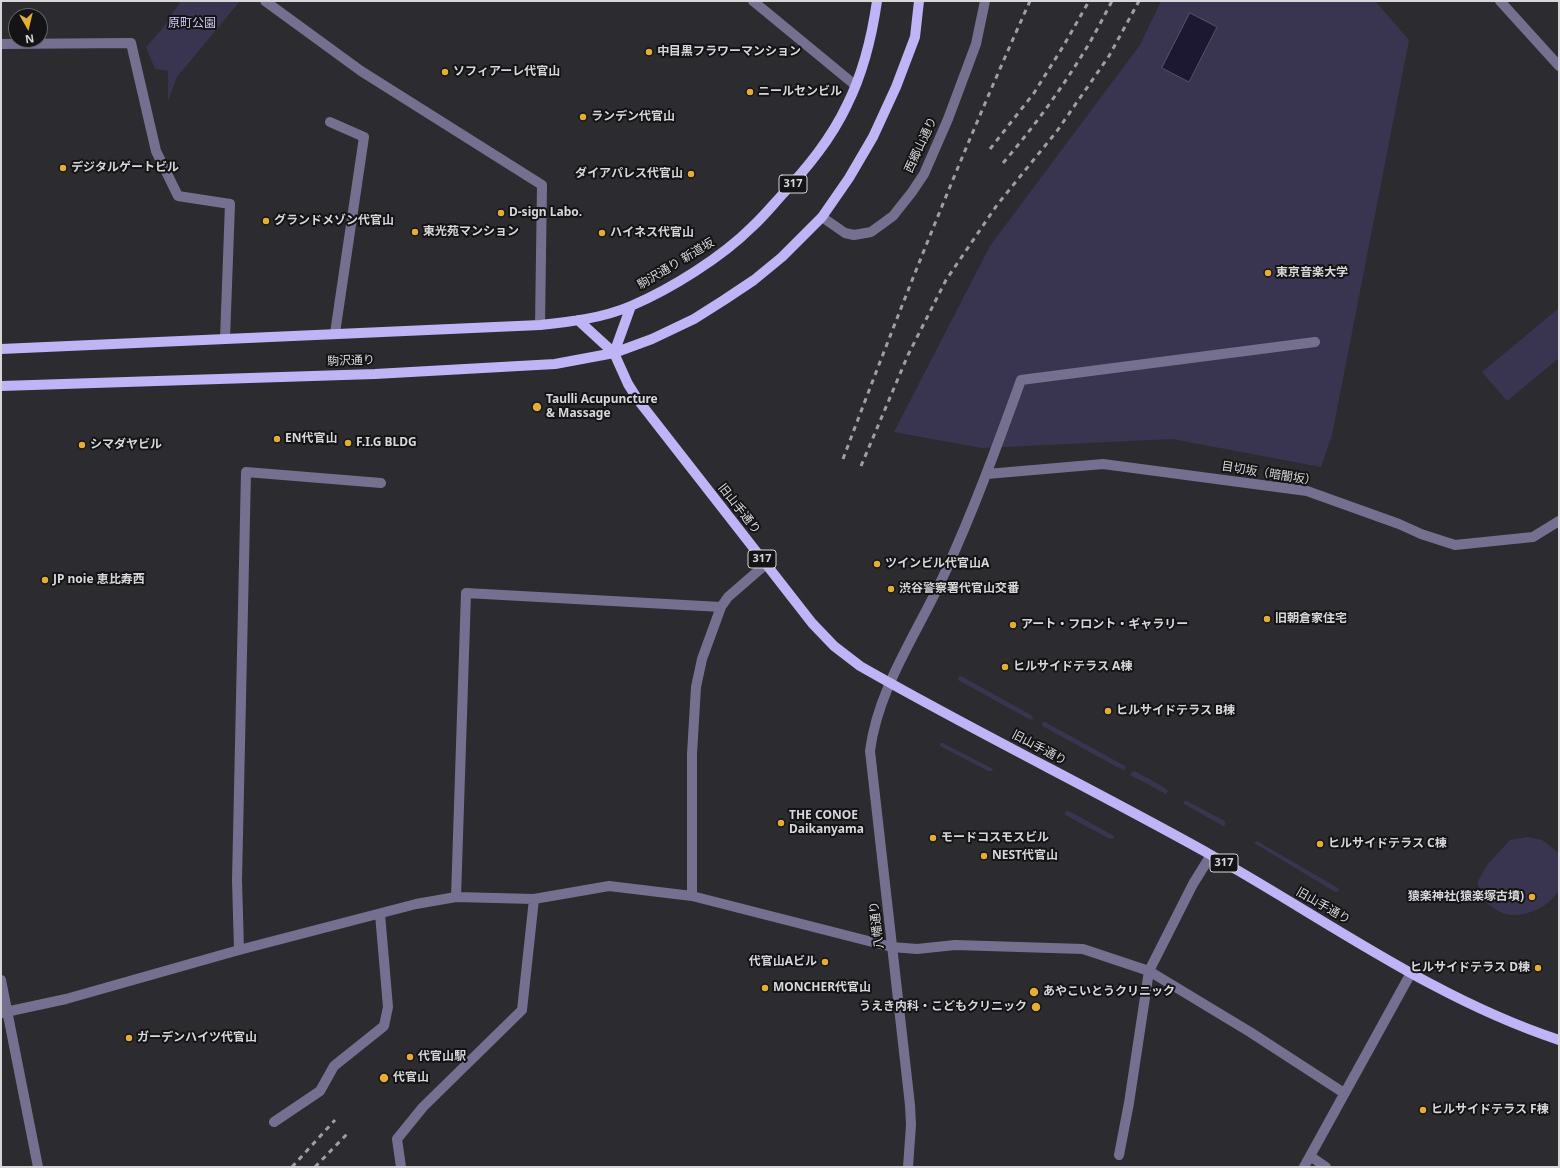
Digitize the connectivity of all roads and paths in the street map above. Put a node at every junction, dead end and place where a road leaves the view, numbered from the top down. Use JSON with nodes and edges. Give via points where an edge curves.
{"nodes":[{"id":1,"x":266,"y":1,"type":"edge"},
{"id":2,"x":754,"y":1,"type":"edge"},
{"id":3,"x":877,"y":1,"type":"edge"},
{"id":4,"x":919,"y":1,"type":"edge"},
{"id":5,"x":985,"y":1,"type":"edge"},
{"id":6,"x":1500,"y":1,"type":"edge"},
{"id":7,"x":1,"y":44,"type":"edge"},
{"id":8,"x":1559,"y":66,"type":"edge"},
{"id":9,"x":855,"y":85,"type":"junction"},
{"id":10,"x":330,"y":122,"type":"dead end"},
{"id":11,"x":822,"y":217,"type":"junction"},
{"id":12,"x":631,"y":306,"type":"junction"},
{"id":13,"x":578,"y":320,"type":"junction"},
{"id":14,"x":540,"y":324,"type":"junction"},
{"id":15,"x":335,"y":333,"type":"junction"},
{"id":16,"x":225,"y":339,"type":"junction"},
{"id":17,"x":1315,"y":342,"type":"dead end"},
{"id":18,"x":1,"y":349,"type":"edge"},
{"id":19,"x":614,"y":353,"type":"junction"},
{"id":20,"x":1,"y":386,"type":"edge"},
{"id":21,"x":987,"y":474,"type":"junction"},
{"id":22,"x":382,"y":482,"type":"dead end"},
{"id":23,"x":1559,"y":521,"type":"edge"},
{"id":24,"x":766,"y":564,"type":"junction"},
{"id":25,"x":721,"y":607,"type":"junction"},
{"id":26,"x":889,"y":683,"type":"junction"},
{"id":27,"x":1211,"y":855,"type":"junction"},
{"id":28,"x":692,"y":896,"type":"junction"},
{"id":29,"x":456,"y":898,"type":"junction"},
{"id":30,"x":534,"y":899,"type":"junction"},
{"id":31,"x":380,"y":914,"type":"junction"},
{"id":32,"x":892,"y":947,"type":"junction"},
{"id":33,"x":239,"y":950,"type":"junction"},
{"id":34,"x":1149,"y":971,"type":"junction"},
{"id":35,"x":1412,"y":973,"type":"junction"},
{"id":36,"x":1,"y":980,"type":"edge"},
{"id":37,"x":4,"y":1012,"type":"edge"},
{"id":38,"x":1559,"y":1040,"type":"edge"},
{"id":39,"x":1344,"y":1093,"type":"junction"},
{"id":40,"x":274,"y":1122,"type":"dead end"},
{"id":41,"x":1119,"y":1155,"type":"dead end"},
{"id":42,"x":1310,"y":1156,"type":"junction"},
{"id":43,"x":38,"y":1167,"type":"edge"},
{"id":44,"x":401,"y":1167,"type":"edge"},
{"id":45,"x":908,"y":1167,"type":"edge"},
{"id":46,"x":1304,"y":1167,"type":"edge"},
{"id":47,"x":1326,"y":1167,"type":"edge"}],
"edges":[{"from":1,"to":14,"type":"street","via":[[361,71],[542,185]]},
{"from":2,"to":9,"type":"street"},
{"from":3,"to":9,"type":"main road","name":"駒沢通り 新道坂","number":"317","via":[[873,28]]},
{"from":4,"to":11,"type":"main road","via":[[915,37],[896,87],[873,137]]},
{"from":5,"to":11,"type":"street","name":"西郷山通り","via":[[976,44],[948,119],[924,174],[912,192],[893,216],[871,232],[854,235],[845,233]]},
{"from":6,"to":8,"type":"street"},
{"from":7,"to":16,"type":"street","via":[[131,43],[156,151],[178,196],[230,204]]},
{"from":9,"to":12,"type":"main road","name":"駒沢通り 新道坂","number":"317","via":[[827,140],[803,173],[752,227],[724,252]]},
{"from":10,"to":15,"type":"street","via":[[364,137]]},
{"from":11,"to":19,"type":"main road","name":"駒沢通り","via":[[782,257],[724,300],[694,319]]},
{"from":12,"to":13,"type":"main road","number":"317"},
{"from":12,"to":19,"type":"main road"},
{"from":13,"to":14,"type":"main road"},
{"from":13,"to":19,"type":"main road","name":"旧山手通り","number":"317"},
{"from":14,"to":15,"type":"main road"},
{"from":15,"to":16,"type":"main road"},
{"from":16,"to":18,"type":"main road"},
{"from":17,"to":21,"type":"street","name":"八幡通り","via":[[1021,380]]},
{"from":19,"to":20,"type":"main road","name":"駒沢通り","via":[[562,363],[375,374]]},
{"from":19,"to":24,"type":"main road","name":"旧山手通り","number":"317","via":[[638,400]]},
{"from":21,"to":23,"type":"street","name":"目切坂（暗闇坂）","via":[[1103,464],[1307,491],[1455,545],[1533,537]]},
{"from":21,"to":26,"type":"street","name":"八幡通り","via":[[947,569]]},
{"from":22,"to":33,"type":"street","via":[[246,472],[237,880]]},
{"from":24,"to":25,"type":"street","via":[[728,597]]},
{"from":24,"to":26,"type":"main road","name":"旧山手通り","number":"317","via":[[812,623],[834,646],[860,666]]},
{"from":25,"to":28,"type":"street","via":[[702,658],[696,687],[692,754]]},
{"from":25,"to":29,"type":"street","via":[[466,592]]},
{"from":26,"to":27,"type":"main road","name":"旧山手通り","number":"317"},
{"from":26,"to":32,"type":"street","name":"八幡通り","via":[[870,751]]},
{"from":27,"to":34,"type":"street","via":[[1193,884]]},
{"from":27,"to":35,"type":"main road","name":"旧山手通り","number":"317"},
{"from":28,"to":30,"type":"street","via":[[610,886]]},
{"from":28,"to":32,"type":"street"},
{"from":29,"to":30,"type":"street"},
{"from":29,"to":31,"type":"street","via":[[416,904]]},
{"from":30,"to":44,"type":"street","via":[[522,1010],[423,1107],[397,1139]]},
{"from":31,"to":33,"type":"street"},
{"from":31,"to":40,"type":"street","via":[[388,1007],[384,1026],[334,1066],[320,1091]]},
{"from":32,"to":34,"type":"street","via":[[917,949],[955,945],[1083,949]]},
{"from":32,"to":45,"type":"street","name":"八幡通り","via":[[910,1105]]},
{"from":33,"to":37,"type":"street","via":[[66,998]]},
{"from":34,"to":39,"type":"street"},
{"from":34,"to":41,"type":"street"},
{"from":35,"to":38,"type":"main road","name":"旧山手通り","number":"317","via":[[1499,1016]]},
{"from":35,"to":39,"type":"street"},
{"from":36,"to":37,"type":"street"},
{"from":37,"to":43,"type":"street"},
{"from":39,"to":42,"type":"street"},
{"from":42,"to":46,"type":"street"},
{"from":42,"to":47,"type":"street"}]}
